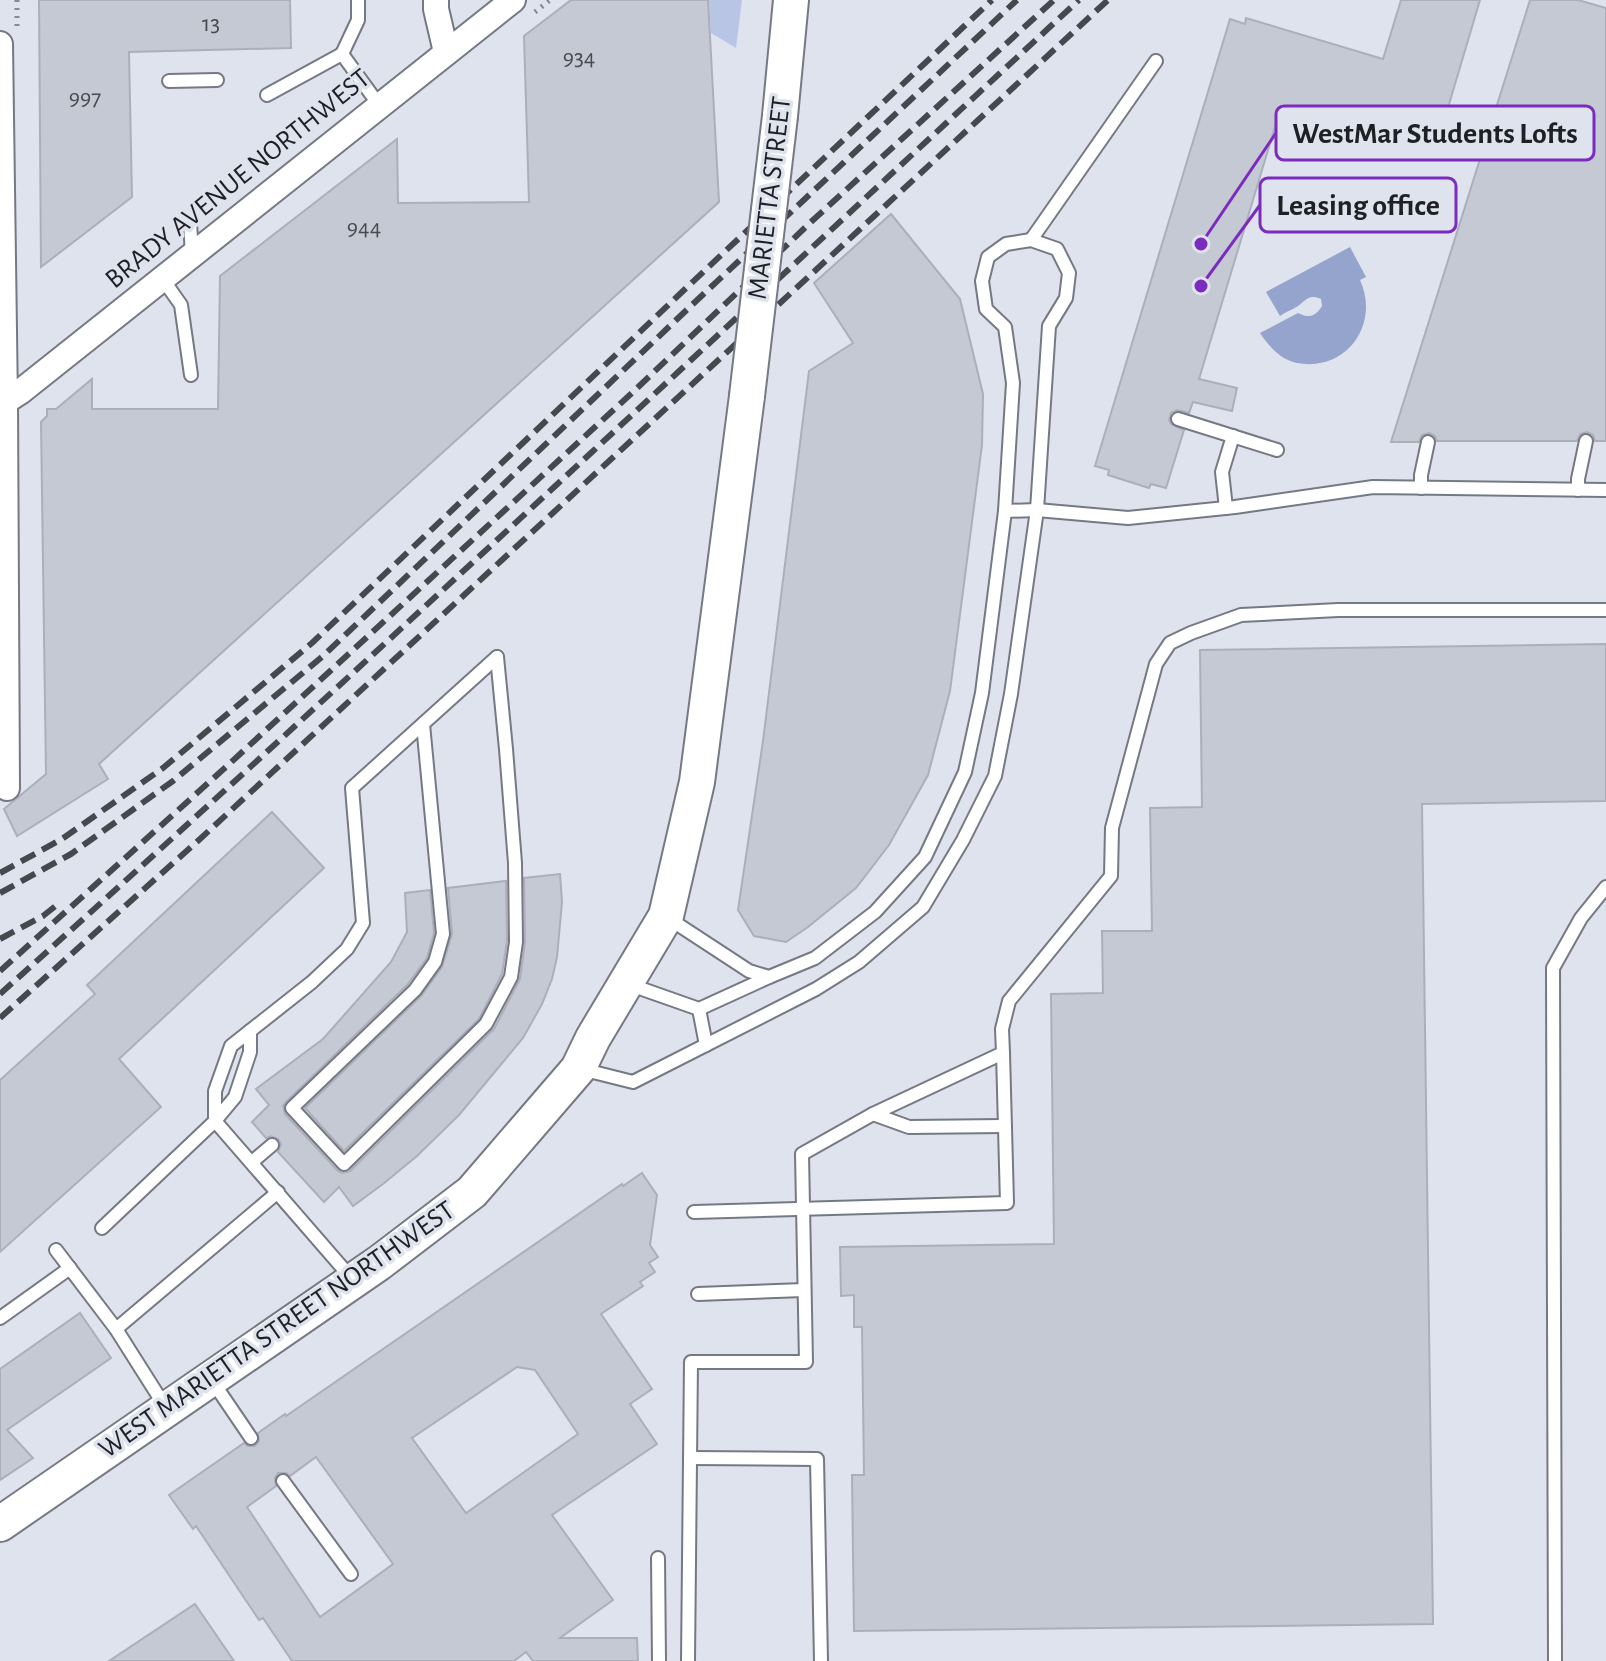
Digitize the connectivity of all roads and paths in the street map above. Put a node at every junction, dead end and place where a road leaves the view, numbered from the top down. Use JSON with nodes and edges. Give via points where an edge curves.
{"nodes":[{"id":1,"x":358,"y":0,"type":"edge"},
{"id":2,"x":436,"y":0,"type":"edge"},
{"id":3,"x":513,"y":0,"type":"edge"},
{"id":4,"x":791,"y":0,"type":"edge"},
{"id":5,"x":0,"y":44,"type":"edge"},
{"id":6,"x":446,"y":52,"type":"junction"},
{"id":7,"x":342,"y":54,"type":"junction"},
{"id":8,"x":1156,"y":61,"type":"dead end"},
{"id":9,"x":217,"y":80,"type":"dead end"},
{"id":10,"x":169,"y":81,"type":"dead end"},
{"id":11,"x":267,"y":95,"type":"dead end"},
{"id":12,"x":379,"y":105,"type":"junction"},
{"id":13,"x":190,"y":222,"type":"dead end"},
{"id":14,"x":1031,"y":240,"type":"junction"},
{"id":15,"x":192,"y":255,"type":"junction"},
{"id":16,"x":162,"y":278,"type":"junction"},
{"id":17,"x":191,"y":375,"type":"dead end"},
{"id":18,"x":747,"y":396,"type":"joint"},
{"id":19,"x":3,"y":404,"type":"edge"},
{"id":20,"x":1178,"y":419,"type":"dead end"},
{"id":21,"x":1233,"y":436,"type":"junction"},
{"id":22,"x":1586,"y":441,"type":"dead end"},
{"id":23,"x":1428,"y":442,"type":"dead end"},
{"id":24,"x":1277,"y":450,"type":"dead end"},
{"id":25,"x":1421,"y":488,"type":"junction"},
{"id":26,"x":1578,"y":490,"type":"junction"},
{"id":27,"x":1606,"y":490,"type":"edge"},
{"id":28,"x":1226,"y":508,"type":"junction"},
{"id":29,"x":1037,"y":510,"type":"junction"},
{"id":30,"x":1005,"y":511,"type":"junction"},
{"id":31,"x":3,"y":605,"type":"edge"},
{"id":32,"x":1606,"y":610,"type":"edge"},
{"id":33,"x":423,"y":724,"type":"junction"},
{"id":34,"x":4,"y":774,"type":"edge"},
{"id":35,"x":1606,"y":887,"type":"edge"},
{"id":36,"x":666,"y":916,"type":"junction"},
{"id":37,"x":769,"y":977,"type":"junction"},
{"id":38,"x":626,"y":983,"type":"junction"},
{"id":39,"x":699,"y":1009,"type":"junction"},
{"id":40,"x":250,"y":1031,"type":"junction"},
{"id":41,"x":706,"y":1045,"type":"junction"},
{"id":42,"x":1003,"y":1053,"type":"junction"},
{"id":43,"x":578,"y":1069,"type":"junction"},
{"id":44,"x":873,"y":1114,"type":"junction"},
{"id":45,"x":215,"y":1121,"type":"junction"},
{"id":46,"x":1005,"y":1126,"type":"junction"},
{"id":47,"x":272,"y":1145,"type":"dead end"},
{"id":48,"x":252,"y":1162,"type":"junction"},
{"id":49,"x":278,"y":1192,"type":"junction"},
{"id":50,"x":803,"y":1210,"type":"junction"},
{"id":51,"x":694,"y":1212,"type":"dead end"},
{"id":52,"x":102,"y":1228,"type":"dead end"},
{"id":53,"x":56,"y":1250,"type":"dead end"},
{"id":54,"x":70,"y":1268,"type":"junction"},
{"id":55,"x":354,"y":1281,"type":"junction"},
{"id":56,"x":804,"y":1290,"type":"junction"},
{"id":57,"x":698,"y":1294,"type":"dead end"},
{"id":58,"x":0,"y":1318,"type":"edge"},
{"id":59,"x":116,"y":1329,"type":"junction"},
{"id":60,"x":211,"y":1379,"type":"junction"},
{"id":61,"x":167,"y":1409,"type":"junction"},
{"id":62,"x":251,"y":1438,"type":"dead end"},
{"id":63,"x":690,"y":1458,"type":"junction"},
{"id":64,"x":283,"y":1481,"type":"dead end"},
{"id":65,"x":0,"y":1524,"type":"edge"},
{"id":66,"x":658,"y":1558,"type":"dead end"},
{"id":67,"x":351,"y":1574,"type":"dead end"},
{"id":68,"x":659,"y":1661,"type":"edge"},
{"id":69,"x":688,"y":1661,"type":"edge"},
{"id":70,"x":821,"y":1661,"type":"edge"},
{"id":71,"x":1555,"y":1661,"type":"edge"}],
"edges":[{"from":1,"to":7,"type":"lane","via":[[358,20]]},
{"from":2,"to":6,"type":"street"},
{"from":3,"to":6,"type":"street","name":"BRADY AVENUE NORTHWEST"},
{"from":4,"to":18,"type":"street","name":"MARIETTA STREET","bridge":true},
{"from":5,"to":19,"type":"street"},
{"from":6,"to":12,"type":"street","name":"BRADY AVENUE NORTHWEST"},
{"from":7,"to":11,"type":"lane"},
{"from":7,"to":12,"type":"lane"},
{"from":8,"to":14,"type":"lane"},
{"from":9,"to":10,"type":"lane"},
{"from":12,"to":15,"type":"street","name":"BRADY AVENUE NORTHWEST"},
{"from":13,"to":15,"type":"lane"},
{"from":14,"to":29,"type":"lane","via":[[1057,249],[1069,273],[1066,298],[1049,326]]},
{"from":14,"to":30,"type":"lane","via":[[1006,244],[988,257],[982,281],[986,309],[1005,327],[1013,383]]},
{"from":15,"to":16,"type":"street","name":"BRADY AVENUE NORTHWEST"},
{"from":16,"to":17,"type":"lane","via":[[181,305]]},
{"from":16,"to":19,"type":"street","name":"BRADY AVENUE NORTHWEST"},
{"from":18,"to":36,"type":"street","name":"WEST MARIETTA STREET NORTHWEST","via":[[697,782]]},
{"from":19,"to":31,"type":"street"},
{"from":20,"to":21,"type":"lane"},
{"from":21,"to":24,"type":"lane"},
{"from":21,"to":28,"type":"lane","via":[[1222,472]]},
{"from":22,"to":26,"type":"lane"},
{"from":23,"to":25,"type":"lane"},
{"from":25,"to":26,"type":"lane"},
{"from":25,"to":28,"type":"lane","via":[[1373,487]]},
{"from":26,"to":27,"type":"lane"},
{"from":28,"to":29,"type":"lane","via":[[1128,518]]},
{"from":29,"to":30,"type":"lane"},
{"from":29,"to":41,"type":"lane","via":[[995,776],[923,907],[859,962]]},
{"from":30,"to":37,"type":"lane","via":[[982,693],[965,772],[925,857],[875,912],[815,958]]},
{"from":31,"to":34,"type":"street"},
{"from":32,"to":42,"type":"lane","via":[[1241,615],[1170,643],[1156,664],[1112,828],[1111,876],[1009,1001]]},
{"from":33,"to":33,"type":"lane","via":[[497,657],[515,863],[511,977],[486,1024],[344,1164],[292,1108],[415,990],[435,962],[443,934]]},
{"from":33,"to":40,"type":"lane","via":[[352,788],[363,923],[347,949]]},
{"from":35,"to":71,"type":"lane","via":[[1553,968]]},
{"from":36,"to":37,"type":"lane","via":[[749,971]]},
{"from":36,"to":38,"type":"street","name":"WEST MARIETTA STREET NORTHWEST"},
{"from":37,"to":39,"type":"lane"},
{"from":38,"to":39,"type":"lane"},
{"from":38,"to":43,"type":"street","name":"WEST MARIETTA STREET NORTHWEST"},
{"from":39,"to":41,"type":"lane"},
{"from":40,"to":45,"type":"lane","via":[[250,1052],[235,1097]]},
{"from":40,"to":45,"type":"lane","via":[[231,1046],[215,1091]]},
{"from":41,"to":43,"type":"lane","via":[[633,1082]]},
{"from":42,"to":44,"type":"lane"},
{"from":42,"to":46,"type":"lane"},
{"from":43,"to":55,"type":"street","name":"WEST MARIETTA STREET NORTHWEST","via":[[472,1192]]},
{"from":44,"to":46,"type":"lane","via":[[909,1127]]},
{"from":44,"to":50,"type":"lane","via":[[802,1154]]},
{"from":45,"to":48,"type":"lane"},
{"from":45,"to":52,"type":"lane"},
{"from":46,"to":50,"type":"lane","via":[[1007,1203]]},
{"from":47,"to":48,"type":"lane"},
{"from":48,"to":49,"type":"lane"},
{"from":49,"to":55,"type":"lane"},
{"from":49,"to":59,"type":"lane"},
{"from":50,"to":51,"type":"lane"},
{"from":50,"to":56,"type":"lane"},
{"from":53,"to":54,"type":"lane"},
{"from":54,"to":58,"type":"lane"},
{"from":54,"to":59,"type":"lane"},
{"from":55,"to":60,"type":"street","name":"WEST MARIETTA STREET NORTHWEST"},
{"from":56,"to":57,"type":"lane"},
{"from":56,"to":63,"type":"lane","via":[[806,1362],[691,1362]]},
{"from":59,"to":61,"type":"lane"},
{"from":60,"to":61,"type":"street","name":"WEST MARIETTA STREET NORTHWEST"},
{"from":60,"to":62,"type":"lane"},
{"from":61,"to":65,"type":"street","name":"WEST MARIETTA STREET NORTHWEST"},
{"from":63,"to":69,"type":"lane"},
{"from":63,"to":70,"type":"lane","via":[[817,1459]]},
{"from":64,"to":67,"type":"lane"},
{"from":66,"to":68,"type":"lane"}]}
